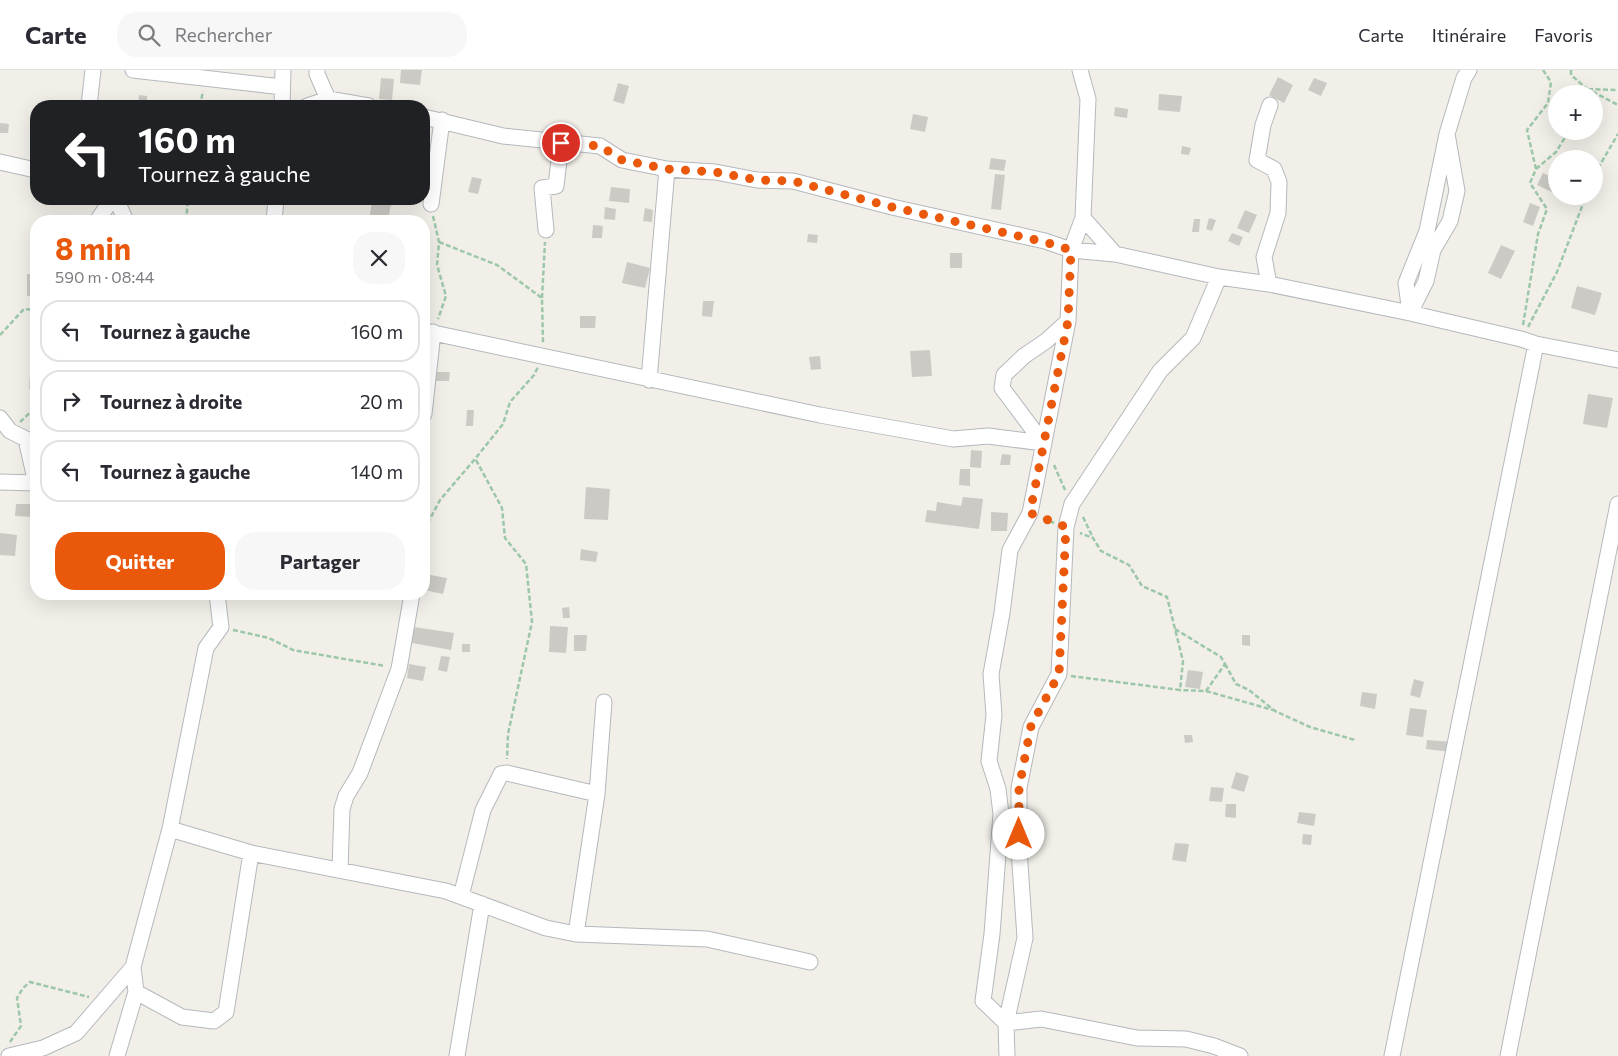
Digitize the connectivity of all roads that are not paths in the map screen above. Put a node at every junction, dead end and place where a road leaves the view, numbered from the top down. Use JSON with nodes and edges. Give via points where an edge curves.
{"nodes":[{"id":1,"x":93,"y":70,"type":"edge"},
{"id":2,"x":133,"y":70,"type":"edge"},
{"id":3,"x":282,"y":70,"type":"edge"},
{"id":4,"x":317,"y":70,"type":"edge"},
{"id":5,"x":1080,"y":70,"type":"edge"},
{"id":6,"x":1466,"y":73,"type":"edge"},
{"id":7,"x":282,"y":87,"type":"junction"},
{"id":8,"x":328,"y":99,"type":"junction"},
{"id":9,"x":90,"y":100,"type":"edge"},
{"id":10,"x":282,"y":100,"type":"edge"},
{"id":11,"x":325,"y":100,"type":"edge"},
{"id":12,"x":334,"y":100,"type":"edge"},
{"id":13,"x":1270,"y":105,"type":"dead end"},
{"id":14,"x":430,"y":118,"type":"edge"},
{"id":15,"x":442,"y":120,"type":"junction"},
{"id":16,"x":1447,"y":134,"type":"junction"},
{"id":17,"x":561,"y":143,"type":"junction"},
{"id":18,"x":0,"y":162,"type":"edge"},
{"id":19,"x":30,"y":169,"type":"edge"},
{"id":20,"x":667,"y":169,"type":"junction"},
{"id":21,"x":431,"y":204,"type":"road end"},
{"id":22,"x":1083,"y":218,"type":"junction"},
{"id":23,"x":546,"y":230,"type":"road end"},
{"id":24,"x":1071,"y":250,"type":"junction"},
{"id":25,"x":1115,"y":254,"type":"junction"},
{"id":26,"x":1219,"y":276,"type":"junction"},
{"id":27,"x":1269,"y":284,"type":"junction"},
{"id":28,"x":1410,"y":313,"type":"junction"},
{"id":29,"x":1068,"y":321,"type":"junction"},
{"id":30,"x":430,"y":332,"type":"edge"},
{"id":31,"x":1536,"y":344,"type":"junction"},
{"id":32,"x":1618,"y":360,"type":"edge"},
{"id":33,"x":649,"y":380,"type":"junction"},
{"id":34,"x":0,"y":418,"type":"edge"},
{"id":35,"x":1043,"y":443,"type":"junction"},
{"id":36,"x":30,"y":457,"type":"edge"},
{"id":37,"x":0,"y":482,"type":"edge"},
{"id":38,"x":30,"y":483,"type":"edge"},
{"id":39,"x":1618,"y":504,"type":"edge"},
{"id":40,"x":411,"y":600,"type":"edge"},
{"id":41,"x":217,"y":601,"type":"edge"},
{"id":42,"x":604,"y":702,"type":"dead end"},
{"id":43,"x":1019,"y":788,"type":"junction"},
{"id":44,"x":597,"y":794,"type":"junction"},
{"id":45,"x":1001,"y":814,"type":"junction"},
{"id":46,"x":170,"y":830,"type":"junction"},
{"id":47,"x":251,"y":853,"type":"junction"},
{"id":48,"x":340,"y":870,"type":"junction"},
{"id":49,"x":461,"y":896,"type":"junction"},
{"id":50,"x":482,"y":904,"type":"junction"},
{"id":51,"x":576,"y":934,"type":"junction"},
{"id":52,"x":810,"y":962,"type":"dead end"},
{"id":53,"x":133,"y":967,"type":"junction"},
{"id":54,"x":136,"y":992,"type":"junction"},
{"id":55,"x":1006,"y":1023,"type":"junction"},
{"id":56,"x":8,"y":1052,"type":"edge"},
{"id":57,"x":116,"y":1056,"type":"edge"},
{"id":58,"x":457,"y":1056,"type":"edge"},
{"id":59,"x":1008,"y":1056,"type":"edge"},
{"id":60,"x":1240,"y":1056,"type":"edge"},
{"id":61,"x":1392,"y":1056,"type":"edge"},
{"id":62,"x":1508,"y":1056,"type":"edge"}],
"edges":[{"from":1,"to":9,"type":"street"},
{"from":2,"to":7,"type":"street"},
{"from":3,"to":7,"type":"street"},
{"from":4,"to":8,"type":"street"},
{"from":5,"to":22,"type":"street","via":[[1088,99]]},
{"from":6,"to":16,"type":"street"},
{"from":7,"to":10,"type":"street"},
{"from":8,"to":11,"type":"street"},
{"from":8,"to":12,"type":"street"},
{"from":13,"to":27,"type":"street","via":[[1256,160],[1274,169],[1278,182],[1278,213],[1264,257]]},
{"from":14,"to":15,"type":"street"},
{"from":15,"to":17,"type":"street","via":[[503,136]]},
{"from":15,"to":21,"type":"street"},
{"from":16,"to":28,"type":"street","via":[[1427,231],[1406,283]]},
{"from":16,"to":28,"type":"street","via":[[1457,191],[1450,221],[1433,250],[1426,281]]},
{"from":17,"to":20,"type":"street","via":[[600,146],[622,160]]},
{"from":17,"to":23,"type":"street","via":[[556,186],[542,188]]},
{"from":18,"to":19,"type":"street"},
{"from":20,"to":24,"type":"street","via":[[793,181]]},
{"from":20,"to":33,"type":"street"},
{"from":22,"to":24,"type":"street"},
{"from":22,"to":25,"type":"street"},
{"from":24,"to":25,"type":"street"},
{"from":24,"to":29,"type":"street"},
{"from":25,"to":26,"type":"street"},
{"from":26,"to":27,"type":"street"},
{"from":26,"to":43,"type":"street","via":[[1193,338],[1160,372],[1072,504],[1066,527],[1059,674],[1031,726]]},
{"from":27,"to":28,"type":"street"},
{"from":28,"to":31,"type":"street"},
{"from":29,"to":35,"type":"street"},
{"from":29,"to":35,"type":"street","via":[[1004,374],[1002,388]]},
{"from":30,"to":33,"type":"street"},
{"from":31,"to":32,"type":"street"},
{"from":31,"to":61,"type":"street"},
{"from":33,"to":35,"type":"street","via":[[954,439],[988,436]]},
{"from":34,"to":36,"type":"street","via":[[10,431],[26,439]]},
{"from":35,"to":45,"type":"street","via":[[1030,513],[1010,550],[991,674],[994,715],[989,761],[998,789]]},
{"from":37,"to":38,"type":"street"},
{"from":39,"to":62,"type":"street"},
{"from":40,"to":48,"type":"street","via":[[399,669],[360,773],[342,809]]},
{"from":41,"to":46,"type":"street","via":[[221,627],[206,648]]},
{"from":42,"to":44,"type":"street"},
{"from":43,"to":45,"type":"street"},
{"from":43,"to":55,"type":"street","via":[[1025,938]]},
{"from":44,"to":49,"type":"street","via":[[501,774],[483,810]]},
{"from":44,"to":51,"type":"street"},
{"from":45,"to":55,"type":"street","via":[[992,934],[983,1001]]},
{"from":46,"to":47,"type":"street"},
{"from":46,"to":53,"type":"street"},
{"from":47,"to":48,"type":"street"},
{"from":47,"to":54,"type":"street","via":[[226,1012],[214,1021],[182,1017]]},
{"from":48,"to":49,"type":"street"},
{"from":49,"to":50,"type":"street"},
{"from":50,"to":51,"type":"street","via":[[546,928]]},
{"from":50,"to":58,"type":"street"},
{"from":51,"to":52,"type":"street","via":[[707,939]]},
{"from":53,"to":54,"type":"street"},
{"from":53,"to":56,"type":"street","via":[[76,1033],[44,1048]]},
{"from":54,"to":57,"type":"street"},
{"from":55,"to":59,"type":"street"},
{"from":55,"to":60,"type":"street","via":[[1042,1019],[1137,1038],[1186,1039]]}]}
